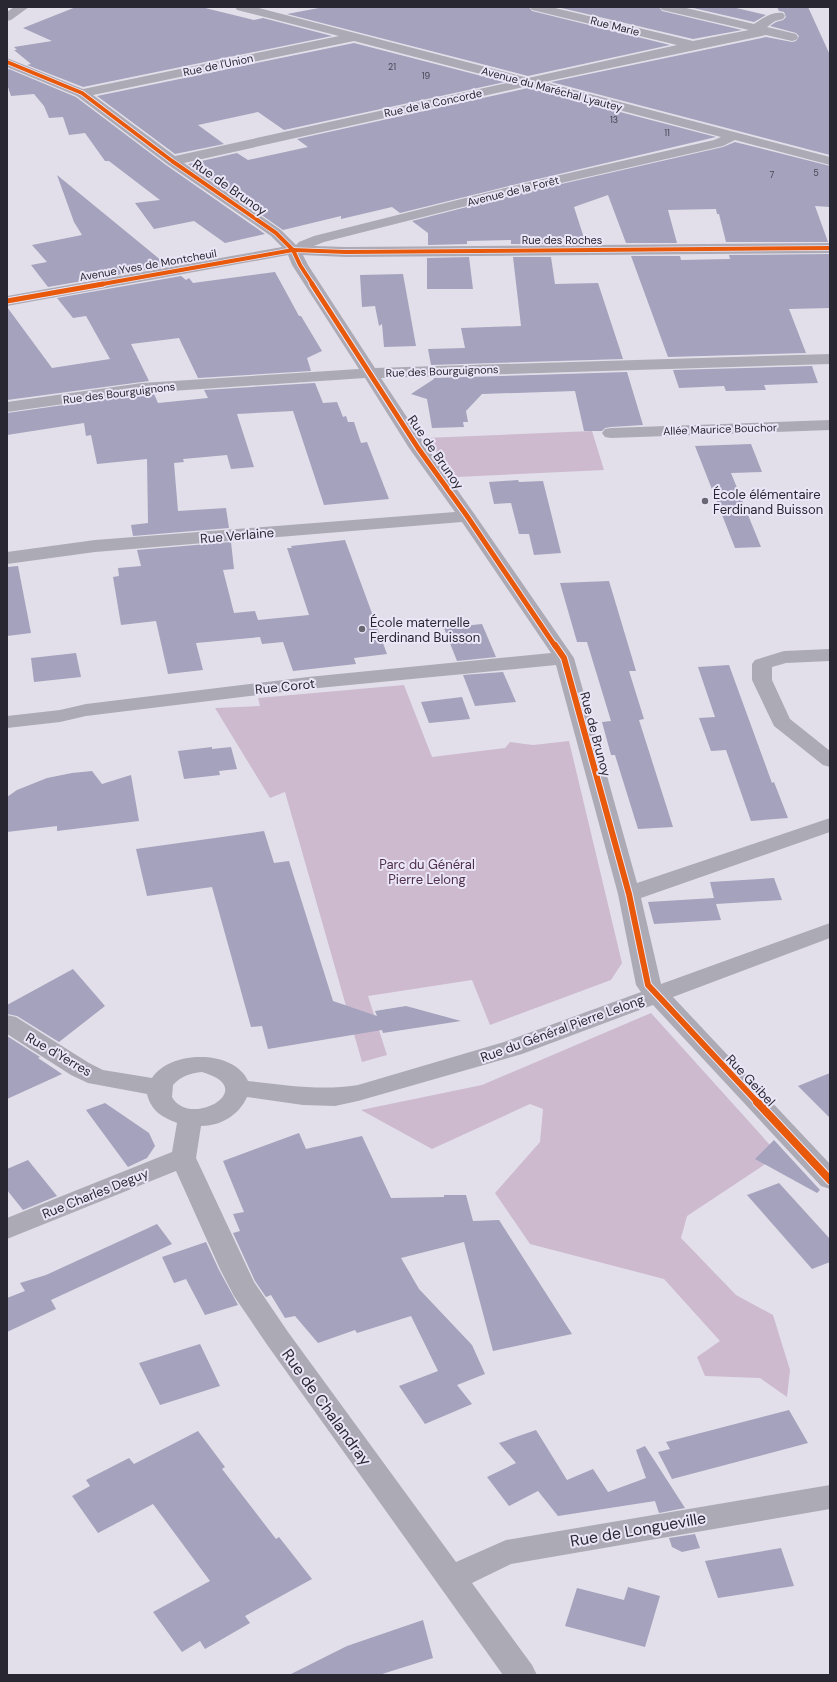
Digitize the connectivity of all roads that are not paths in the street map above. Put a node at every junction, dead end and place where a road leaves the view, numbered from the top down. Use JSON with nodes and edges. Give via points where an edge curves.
{"nodes":[{"id":1,"x":23,"y":7,"type":"edge"},
{"id":2,"x":241,"y":7,"type":"edge"},
{"id":3,"x":536,"y":7,"type":"edge"},
{"id":4,"x":666,"y":7,"type":"edge"},
{"id":5,"x":276,"y":11,"type":"edge"},
{"id":6,"x":779,"y":16,"type":"dead end"},
{"id":7,"x":7,"y":17,"type":"edge"},
{"id":8,"x":760,"y":30,"type":"junction"},
{"id":9,"x":354,"y":37,"type":"junction"},
{"id":10,"x":792,"y":37,"type":"dead end"},
{"id":11,"x":694,"y":45,"type":"junction"},
{"id":12,"x":7,"y":62,"type":"edge"},
{"id":13,"x":527,"y":83,"type":"junction"},
{"id":14,"x":82,"y":93,"type":"junction"},
{"id":15,"x":734,"y":136,"type":"junction"},
{"id":16,"x":172,"y":161,"type":"junction"},
{"id":17,"x":830,"y":161,"type":"edge"},
{"id":18,"x":830,"y":248,"type":"edge"},
{"id":19,"x":293,"y":250,"type":"junction"},
{"id":20,"x":7,"y":301,"type":"edge"},
{"id":21,"x":830,"y":359,"type":"edge"},
{"id":22,"x":370,"y":373,"type":"junction"},
{"id":23,"x":7,"y":407,"type":"edge"},
{"id":24,"x":830,"y":425,"type":"edge"},
{"id":25,"x":611,"y":433,"type":"dead end"},
{"id":26,"x":467,"y":516,"type":"junction"},
{"id":27,"x":7,"y":558,"type":"edge"},
{"id":28,"x":830,"y":655,"type":"edge"},
{"id":29,"x":564,"y":658,"type":"junction"},
{"id":30,"x":7,"y":722,"type":"edge"},
{"id":31,"x":830,"y":761,"type":"edge"},
{"id":32,"x":830,"y":824,"type":"edge"},
{"id":33,"x":629,"y":894,"type":"junction"},
{"id":34,"x":830,"y":930,"type":"edge"},
{"id":35,"x":656,"y":994,"type":"junction"},
{"id":36,"x":7,"y":1023,"type":"edge"},
{"id":37,"x":159,"y":1088,"type":"junction"},
{"id":38,"x":239,"y":1088,"type":"junction"},
{"id":39,"x":190,"y":1118,"type":"junction"},
{"id":40,"x":183,"y":1158,"type":"junction"},
{"id":41,"x":830,"y":1180,"type":"edge"},
{"id":42,"x":7,"y":1229,"type":"edge"},
{"id":43,"x":830,"y":1496,"type":"edge"},
{"id":44,"x":452,"y":1578,"type":"junction"},
{"id":45,"x":521,"y":1675,"type":"edge"}],
"edges":[{"from":1,"to":7,"type":"street"},
{"from":2,"to":5,"type":"street","name":"Avenue du Maréchal Lyautey"},
{"from":3,"to":11,"type":"street","name":"Rue Marie"},
{"from":4,"to":8,"type":"street"},
{"from":5,"to":9,"type":"street","name":"Avenue du Maréchal Lyautey"},
{"from":6,"to":8,"type":"street","via":[[771,18]]},
{"from":8,"to":10,"type":"street"},
{"from":8,"to":11,"type":"street","name":"Rue de la Concorde"},
{"from":9,"to":13,"type":"street","name":"Avenue du Maréchal Lyautey"},
{"from":9,"to":14,"type":"street","name":"Rue de l'Union"},
{"from":11,"to":13,"type":"street","name":"Rue de la Concorde"},
{"from":12,"to":14,"type":"street","name":"Rue de Brunoy"},
{"from":13,"to":15,"type":"street","name":"Avenue du Maréchal Lyautey"},
{"from":13,"to":16,"type":"street","name":"Rue de la Concorde"},
{"from":14,"to":16,"type":"street","name":"Rue de Brunoy"},
{"from":15,"to":17,"type":"street","name":"Avenue du Maréchal Lyautey"},
{"from":15,"to":19,"type":"street","name":"Avenue de la Forêt","via":[[718,143],[521,188],[319,239]]},
{"from":16,"to":19,"type":"street","name":"Rue de Brunoy","via":[[276,233]]},
{"from":18,"to":19,"type":"street","name":"Rue des Roches","via":[[346,252]]},
{"from":19,"to":20,"type":"street","name":"Avenue Yves de Montcheuil"},
{"from":19,"to":22,"type":"street","name":"Rue de Brunoy","via":[[300,265]]},
{"from":21,"to":22,"type":"street","name":"Rue des Bourguignons"},
{"from":22,"to":23,"type":"street","name":"Rue des Bourguignons","via":[[142,388]]},
{"from":22,"to":26,"type":"street","name":"Rue de Brunoy","via":[[418,448]]},
{"from":24,"to":25,"type":"street","name":"Allée Maurice Bouchor"},
{"from":26,"to":27,"type":"street","name":"Rue Verlaine","via":[[96,546]]},
{"from":26,"to":29,"type":"street","name":"Rue de Brunoy"},
{"from":28,"to":31,"type":"street","via":[[784,657],[762,664],[762,680],[781,722]]},
{"from":29,"to":30,"type":"street","name":"Rue Corot","via":[[292,685]]},
{"from":29,"to":33,"type":"street","name":"Rue de Brunoy"},
{"from":32,"to":33,"type":"street"},
{"from":33,"to":35,"type":"street","name":"Rue de Brunoy","via":[[648,985]]},
{"from":34,"to":35,"type":"street","name":"Rue du Général Pierre Lelong"},
{"from":35,"to":38,"type":"street","name":"Rue du Général Pierre Lelong","via":[[513,1048],[358,1093],[334,1097],[302,1096]]},
{"from":35,"to":41,"type":"street","name":"Rue Geibel"},
{"from":36,"to":37,"type":"street","name":"Rue d'Yerres","via":[[80,1069],[98,1077]]},
{"from":37,"to":38,"type":"street","via":[[170,1073],[180,1068],[202,1064],[219,1067],[232,1074]]},
{"from":37,"to":39,"type":"street","via":[[163,1104],[179,1115]]},
{"from":38,"to":39,"type":"street","via":[[237,1097],[224,1110],[202,1118]]},
{"from":39,"to":40,"type":"street"},
{"from":40,"to":42,"type":"street","name":"Rue Charles Deguy"},
{"from":40,"to":44,"type":"street","name":"Rue de Chalandray","via":[[244,1289]]},
{"from":43,"to":44,"type":"street","name":"Rue de Longueville","via":[[506,1552]]},
{"from":44,"to":45,"type":"street","name":"Rue de Chalandray"}]}
